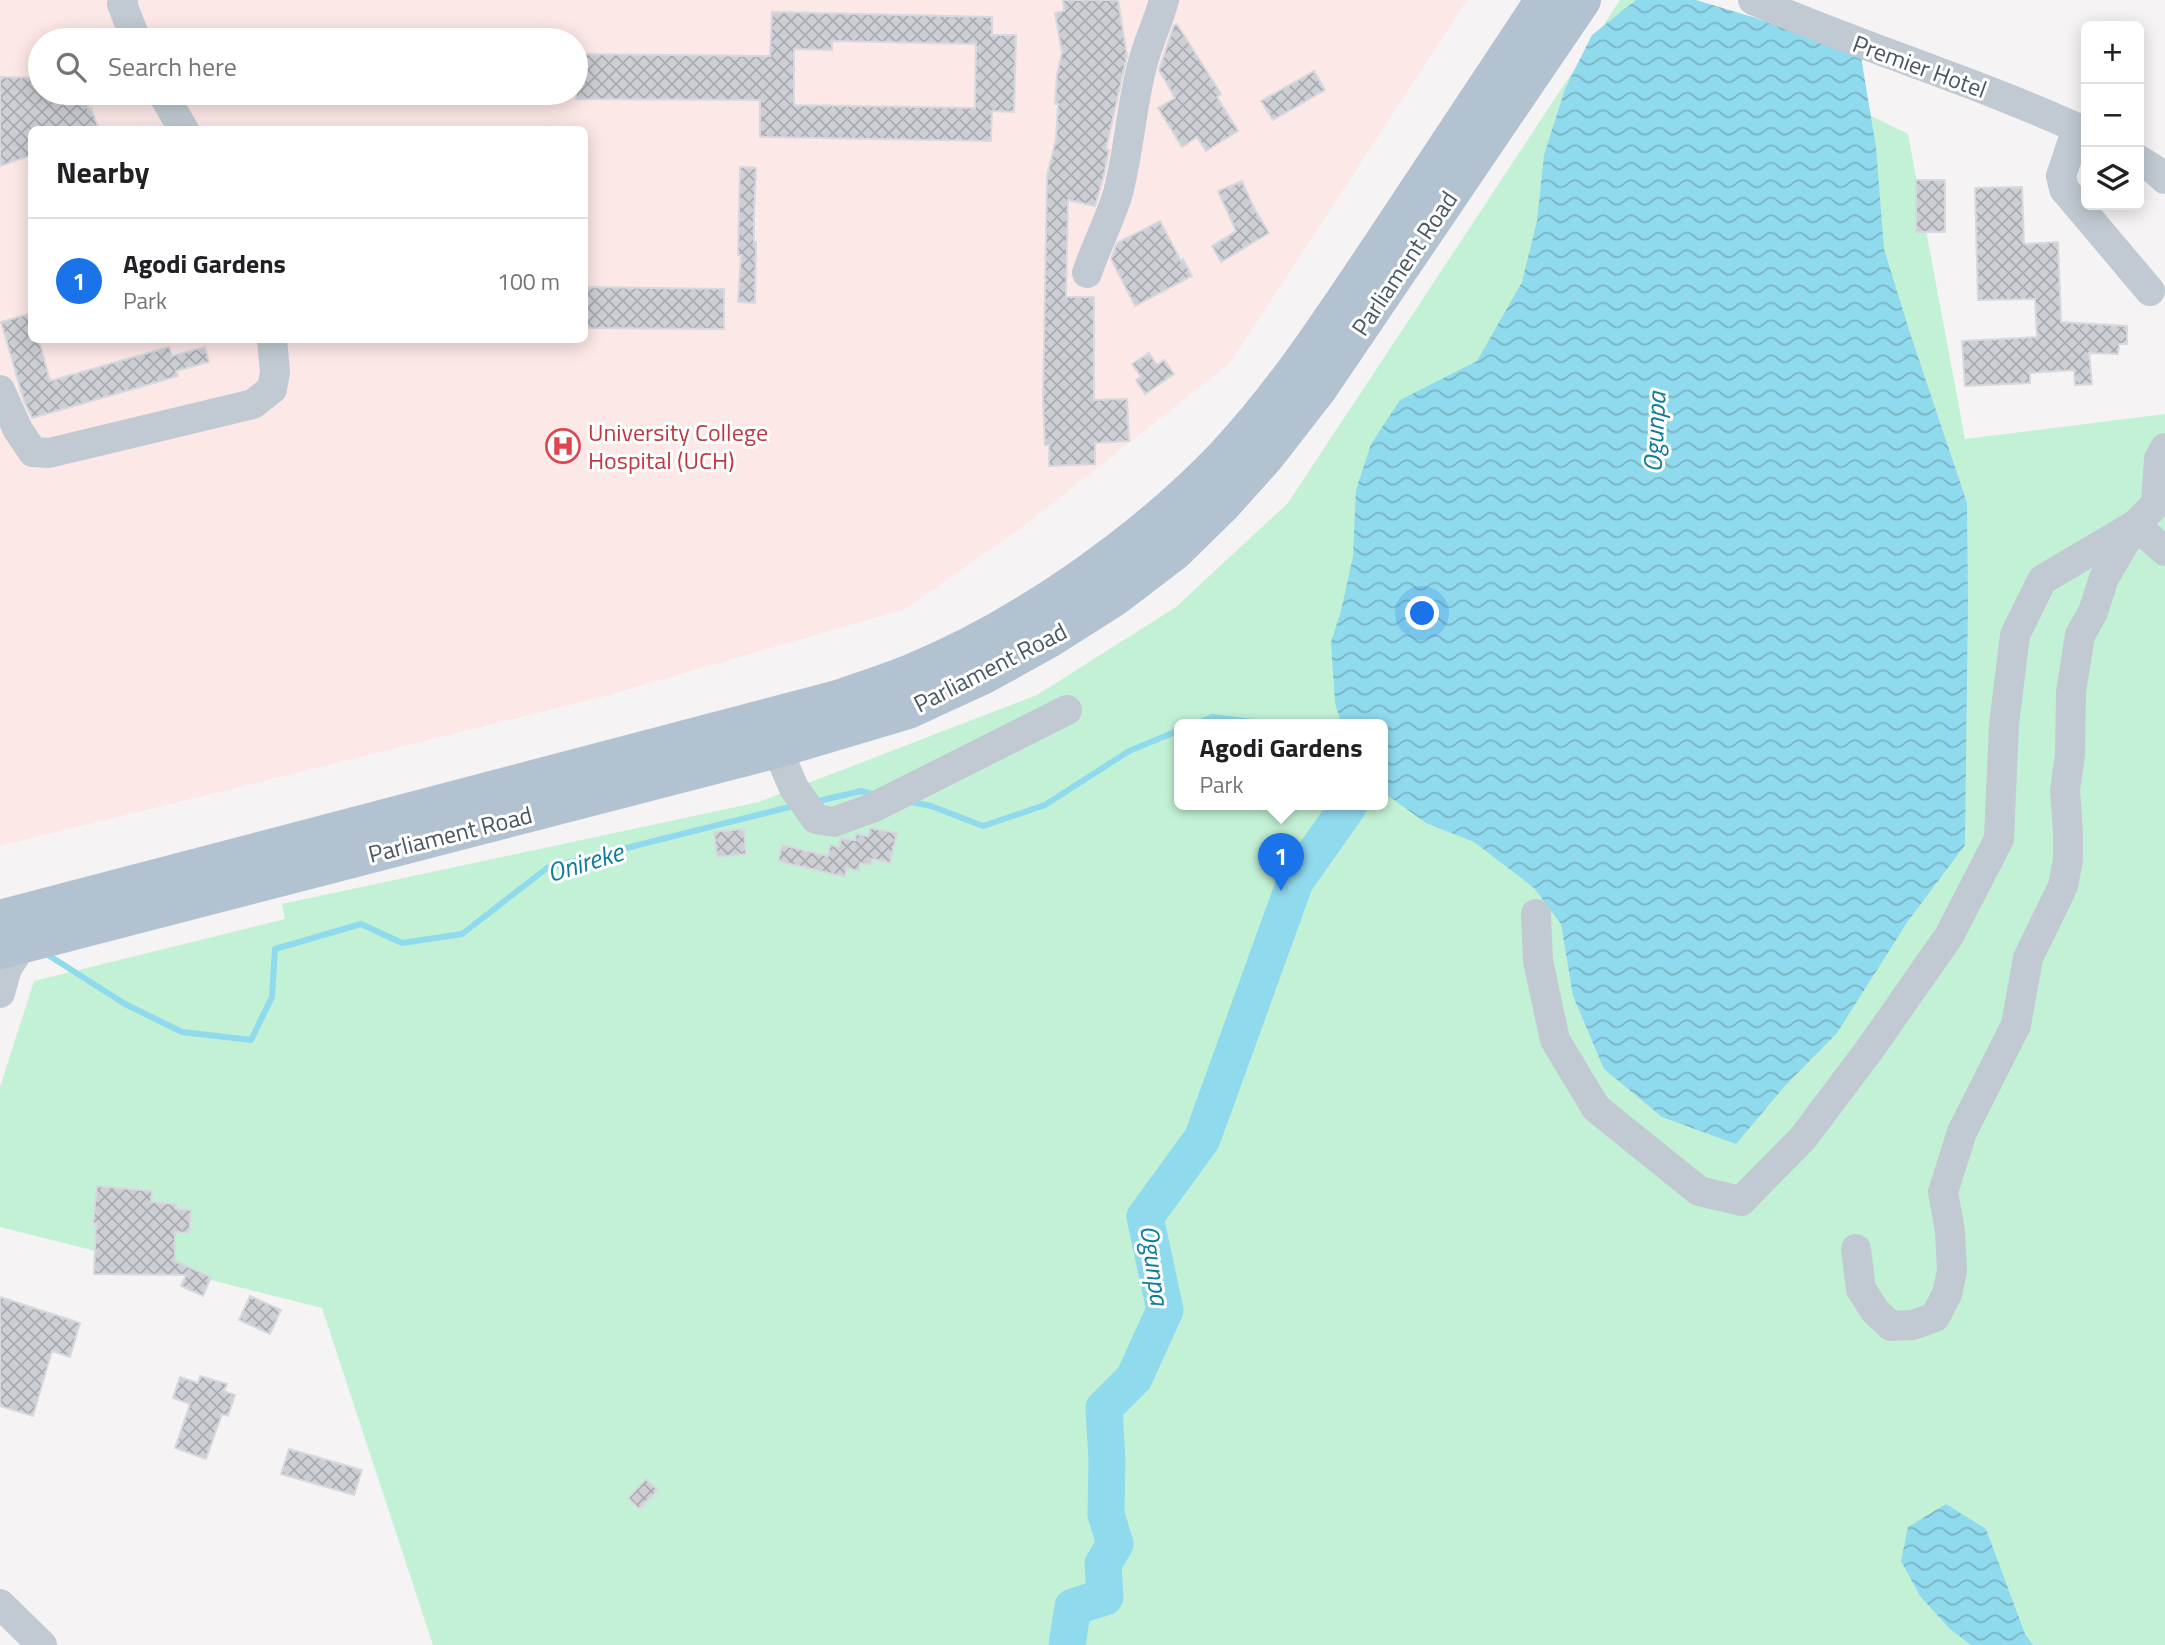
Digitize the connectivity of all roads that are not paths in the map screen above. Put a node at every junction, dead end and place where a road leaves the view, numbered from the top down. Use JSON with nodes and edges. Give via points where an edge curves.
{"nodes":[{"id":1,"x":123,"y":0,"type":"edge"},
{"id":2,"x":1164,"y":0,"type":"edge"},
{"id":3,"x":1544,"y":0,"type":"edge"},
{"id":4,"x":1582,"y":0,"type":"edge"},
{"id":5,"x":1754,"y":0,"type":"edge"},
{"id":6,"x":131,"y":28,"type":"edge"},
{"id":7,"x":169,"y":105,"type":"edge"},
{"id":8,"x":182,"y":126,"type":"edge"},
{"id":9,"x":2081,"y":130,"type":"edge"},
{"id":10,"x":2144,"y":163,"type":"edge"},
{"id":11,"x":2165,"y":179,"type":"edge"},
{"id":12,"x":1087,"y":273,"type":"dead end"},
{"id":13,"x":2150,"y":291,"type":"dead end"},
{"id":14,"x":272,"y":343,"type":"edge"},
{"id":15,"x":0,"y":390,"type":"edge"},
{"id":16,"x":2165,"y":447,"type":"edge"},
{"id":17,"x":2135,"y":524,"type":"junction"},
{"id":18,"x":2165,"y":551,"type":"edge"},
{"id":19,"x":1067,"y":710,"type":"dead end"},
{"id":20,"x":777,"y":749,"type":"junction"},
{"id":21,"x":1536,"y":914,"type":"dead end"},
{"id":22,"x":14,"y":940,"type":"edge"},
{"id":23,"x":0,"y":993,"type":"edge"},
{"id":24,"x":1856,"y":1249,"type":"dead end"},
{"id":25,"x":0,"y":1604,"type":"edge"},
{"id":26,"x":42,"y":1645,"type":"edge"}],
"edges":[{"from":1,"to":6,"type":"street"},
{"from":2,"to":12,"type":"street","via":[[1142,63],[1117,195]]},
{"from":3,"to":22,"type":"main road","name":"Parliament Road","via":[[1318,340],[1272,401],[1225,456],[1169,509],[1052,598],[915,671],[838,699]]},
{"from":4,"to":20,"type":"main road","name":"Parliament Road","via":[[1318,389],[1248,477],[1174,552],[1104,604],[984,675],[908,710]]},
{"from":5,"to":9,"type":"street","name":"Premier Hotel"},
{"from":7,"to":8,"type":"street"},
{"from":9,"to":13,"type":"street","via":[[2061,176],[2064,189]]},
{"from":10,"to":11,"type":"street"},
{"from":14,"to":15,"type":"street","via":[[272,389],[253,404],[49,453],[33,452]]},
{"from":16,"to":17,"type":"street","via":[[2159,459],[2156,504]]},
{"from":17,"to":18,"type":"street"},
{"from":17,"to":21,"type":"street","via":[[2042,580],[2015,635],[2004,724],[1999,839],[1949,936],[1870,1049],[1803,1138],[1741,1201],[1699,1191],[1596,1108],[1555,1040],[1538,961]]},
{"from":17,"to":24,"type":"street","via":[[2104,578],[2080,635],[2071,692],[2065,790],[2068,860],[2063,886],[2028,958],[2016,1026],[1962,1132],[1942,1192],[1952,1271],[1935,1317],[1891,1326],[1861,1289]]},
{"from":19,"to":20,"type":"street","via":[[835,822],[816,819],[794,788]]},
{"from":20,"to":22,"type":"main road","name":"Parliament Road"},
{"from":22,"to":23,"type":"street","via":[[18,951]]},
{"from":25,"to":26,"type":"street"}]}
